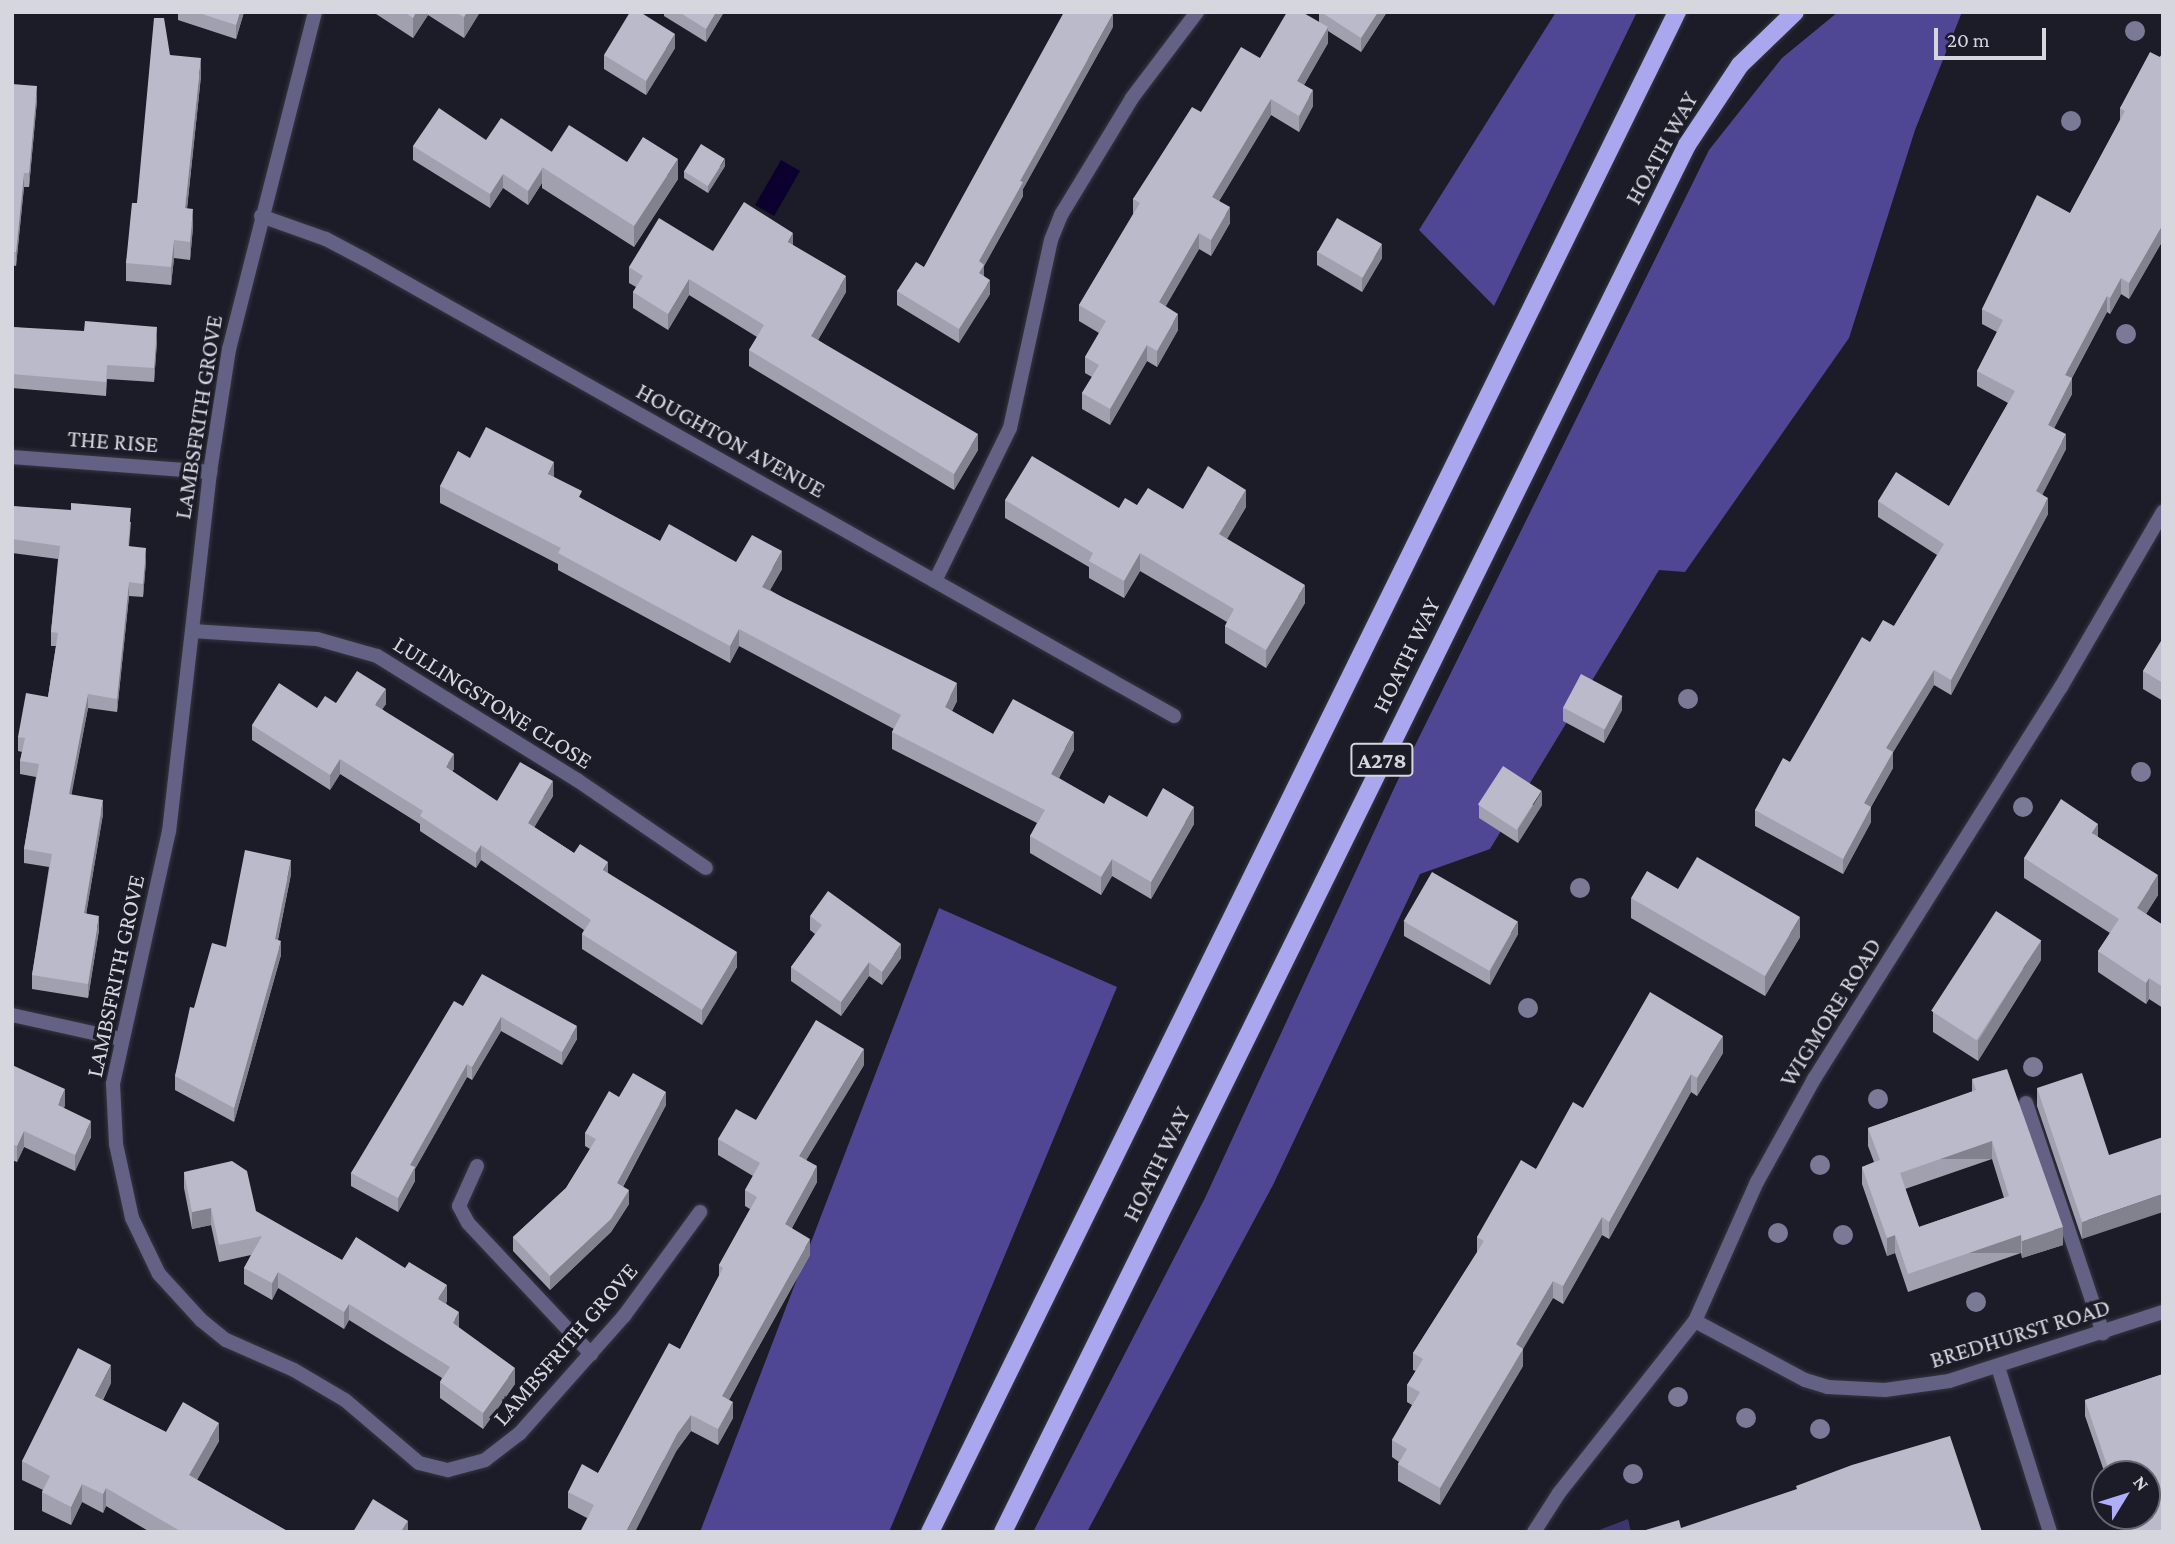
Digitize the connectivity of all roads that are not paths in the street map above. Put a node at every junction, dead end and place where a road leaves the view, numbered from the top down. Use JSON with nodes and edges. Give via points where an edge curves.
{"nodes":[{"id":1,"x":315,"y":12,"type":"edge"},
{"id":2,"x":1197,"y":12,"type":"edge"},
{"id":3,"x":1677,"y":12,"type":"edge"},
{"id":4,"x":1795,"y":12,"type":"edge"},
{"id":5,"x":261,"y":216,"type":"junction"},
{"id":6,"x":12,"y":457,"type":"edge"},
{"id":7,"x":210,"y":472,"type":"junction"},
{"id":8,"x":2163,"y":512,"type":"edge"},
{"id":9,"x":935,"y":581,"type":"junction"},
{"id":10,"x":192,"y":631,"type":"junction"},
{"id":11,"x":1174,"y":716,"type":"dead end"},
{"id":12,"x":706,"y":868,"type":"dead end"},
{"id":13,"x":12,"y":1015,"type":"edge"},
{"id":14,"x":120,"y":1039,"type":"junction"},
{"id":15,"x":2026,"y":1103,"type":"dead end"},
{"id":16,"x":477,"y":1166,"type":"dead end"},
{"id":17,"x":700,"y":1212,"type":"dead end"},
{"id":18,"x":2163,"y":1312,"type":"edge"},
{"id":19,"x":1695,"y":1321,"type":"junction"},
{"id":20,"x":2103,"y":1333,"type":"junction"},
{"id":21,"x":592,"y":1354,"type":"junction"},
{"id":22,"x":1998,"y":1367,"type":"junction"},
{"id":23,"x":930,"y":1532,"type":"edge"},
{"id":24,"x":1003,"y":1532,"type":"edge"},
{"id":25,"x":1534,"y":1532,"type":"edge"},
{"id":26,"x":2050,"y":1532,"type":"edge"}],
"edges":[{"from":1,"to":5,"type":"street","name":"LAMBSFRITH GROVE"},
{"from":2,"to":9,"type":"street","via":[[1153,68],[1061,215],[1051,240],[1010,428]]},
{"from":3,"to":23,"type":"main road","name":"HOATH WAY","number":"A278"},
{"from":4,"to":24,"type":"main road","name":"HOATH WAY","number":"A278","via":[[1740,65],[1681,157]]},
{"from":5,"to":7,"type":"street","name":"LAMBSFRITH GROVE","via":[[229,349]]},
{"from":5,"to":9,"type":"street","name":"HOUGHTON AVENUE","via":[[326,239],[364,259]]},
{"from":6,"to":7,"type":"street","name":"THE RISE"},
{"from":7,"to":10,"type":"street","name":"LAMBSFRITH GROVE"},
{"from":8,"to":19,"type":"street","name":"WIGMORE ROAD","via":[[2061,688],[1814,1079],[1757,1182]]},
{"from":9,"to":11,"type":"street","name":"HOUGHTON AVENUE"},
{"from":10,"to":12,"type":"street","name":"LULLINGSTONE CLOSE","via":[[317,639],[377,656],[577,780]]},
{"from":10,"to":14,"type":"street","name":"LAMBSFRITH GROVE","via":[[169,831]]},
{"from":13,"to":14,"type":"street"},
{"from":14,"to":21,"type":"street","name":"LAMBSFRITH GROVE","via":[[113,1114],[132,1218],[144,1249],[180,1302],[226,1340],[294,1370],[345,1400],[419,1463],[448,1469],[466,1467],[502,1451]]},
{"from":15,"to":20,"type":"street"},
{"from":16,"to":21,"type":"street","via":[[459,1206],[468,1223]]},
{"from":17,"to":21,"type":"street","name":"LAMBSFRITH GROVE"},
{"from":18,"to":20,"type":"street","name":"BREDHURST ROAD"},
{"from":19,"to":22,"type":"street","name":"BREDHURST ROAD","via":[[1783,1371],[1828,1387],[1885,1390],[1949,1381]]},
{"from":19,"to":25,"type":"street","name":"WIGMORE ROAD","via":[[1559,1493]]},
{"from":20,"to":22,"type":"street","name":"BREDHURST ROAD"},
{"from":22,"to":26,"type":"street"}]}
